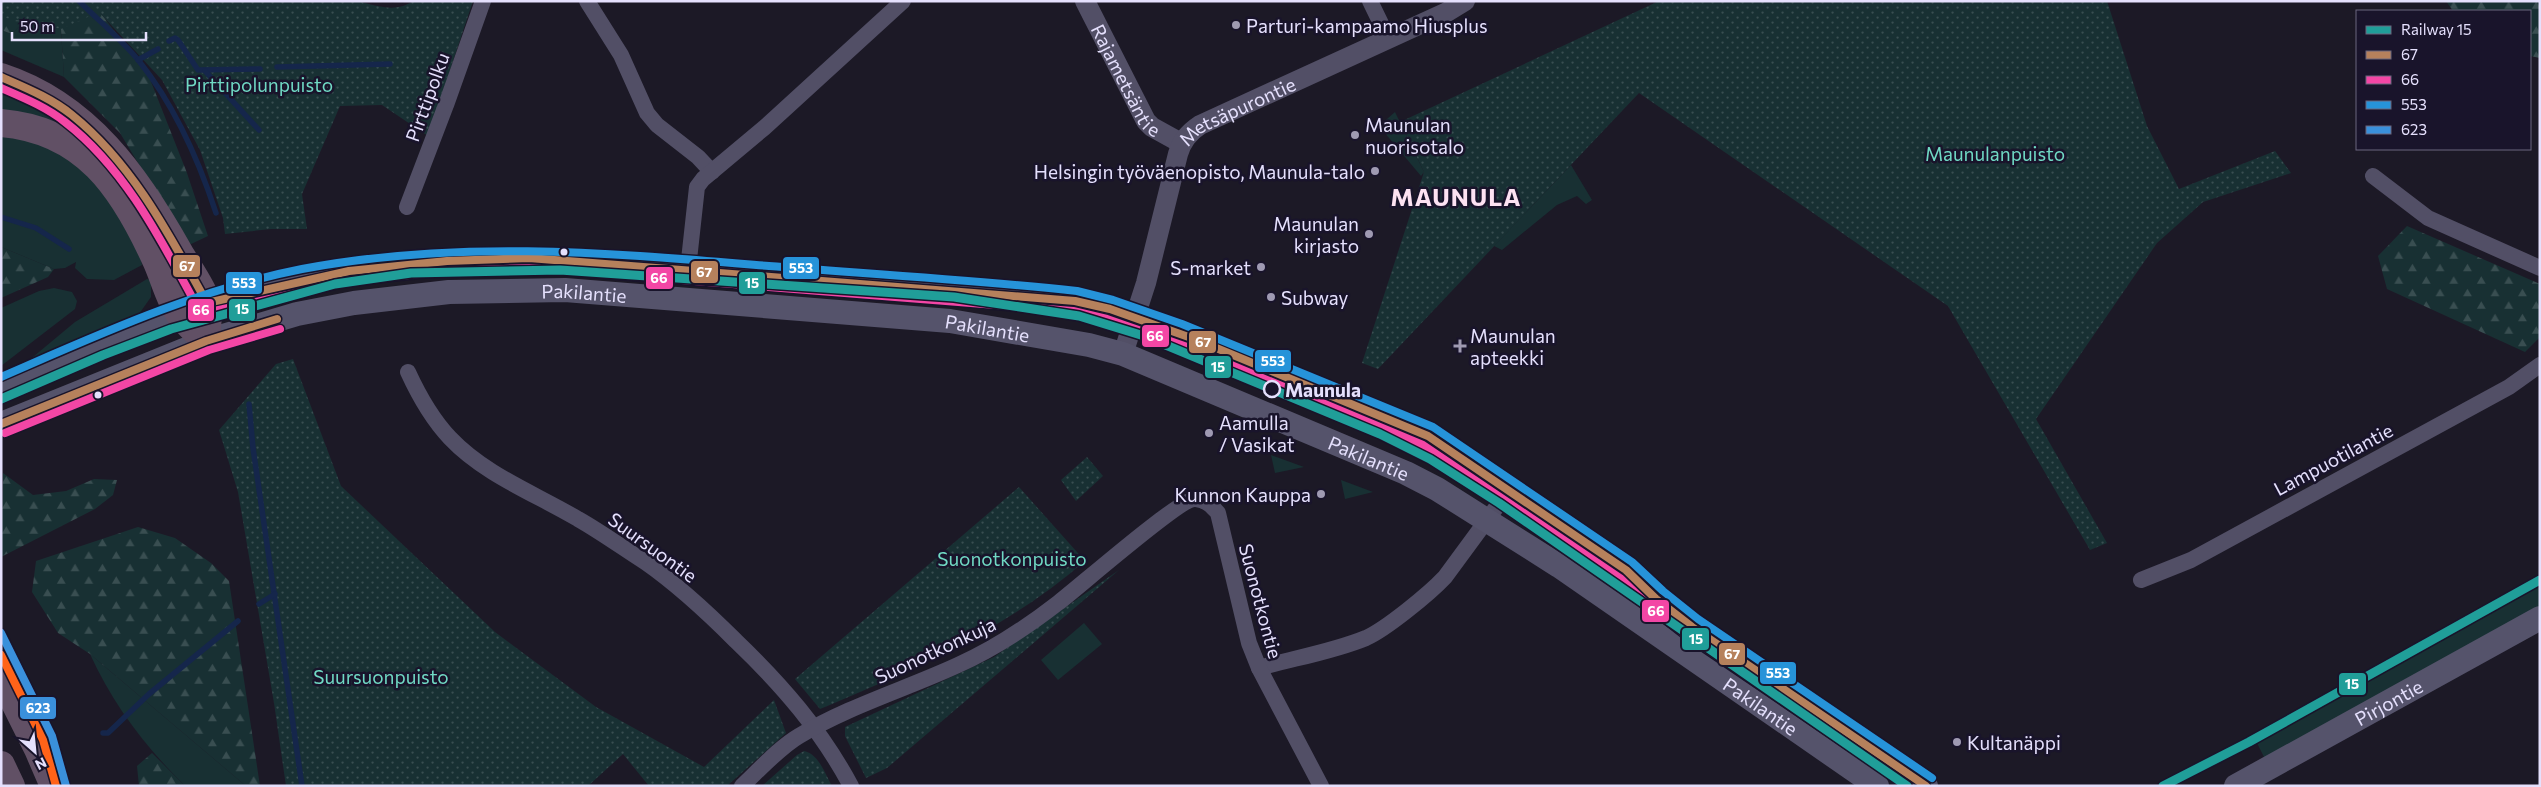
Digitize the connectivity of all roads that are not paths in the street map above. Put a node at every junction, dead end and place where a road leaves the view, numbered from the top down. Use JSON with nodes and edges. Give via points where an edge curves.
{"nodes":[{"id":1,"x":483,"y":1,"type":"edge"},
{"id":2,"x":586,"y":1,"type":"edge"},
{"id":3,"x":903,"y":1,"type":"edge"},
{"id":4,"x":1085,"y":1,"type":"edge"},
{"id":5,"x":1370,"y":1,"type":"edge"},
{"id":6,"x":1465,"y":1,"type":"edge"},
{"id":7,"x":1388,"y":38,"type":"junction"},
{"id":8,"x":1,"y":77,"type":"edge"},
{"id":9,"x":1,"y":123,"type":"edge"},
{"id":10,"x":1181,"y":143,"type":"junction"},
{"id":11,"x":712,"y":172,"type":"junction"},
{"id":12,"x":2373,"y":176,"type":"dead end"},
{"id":13,"x":407,"y":207,"type":"dead end"},
{"id":14,"x":2540,"y":268,"type":"edge"},
{"id":15,"x":688,"y":270,"type":"junction"},
{"id":16,"x":207,"y":303,"type":"junction"},
{"id":17,"x":179,"y":313,"type":"junction"},
{"id":18,"x":1135,"y":318,"type":"junction"},
{"id":19,"x":206,"y":341,"type":"junction"},
{"id":20,"x":1123,"y":354,"type":"junction"},
{"id":21,"x":2540,"y":365,"type":"edge"},
{"id":22,"x":408,"y":372,"type":"dead end"},
{"id":23,"x":1,"y":388,"type":"edge"},
{"id":24,"x":1,"y":424,"type":"edge"},
{"id":25,"x":1509,"y":490,"type":"junction"},
{"id":26,"x":1210,"y":504,"type":"joint"},
{"id":27,"x":1487,"y":520,"type":"junction"},
{"id":28,"x":2141,"y":580,"type":"dead end"},
{"id":29,"x":2540,"y":618,"type":"edge"},
{"id":30,"x":1259,"y":668,"type":"junction"},
{"id":31,"x":1,"y":675,"type":"edge"},
{"id":32,"x":816,"y":727,"type":"junction"},
{"id":33,"x":1,"y":765,"type":"edge"},
{"id":34,"x":11,"y":786,"type":"edge"},
{"id":35,"x":54,"y":786,"type":"edge"},
{"id":36,"x":742,"y":786,"type":"edge"},
{"id":37,"x":851,"y":786,"type":"edge"},
{"id":38,"x":1321,"y":786,"type":"edge"},
{"id":39,"x":1877,"y":786,"type":"edge"},
{"id":40,"x":1926,"y":786,"type":"edge"},
{"id":41,"x":2236,"y":786,"type":"edge"}],
"edges":[{"from":1,"to":13,"type":"street","name":"Pirttipolku"},
{"from":2,"to":11,"type":"street","via":[[620,55],[648,113],[657,125]]},
{"from":3,"to":11,"type":"street"},
{"from":4,"to":10,"type":"street","name":"Rajametsäntie","via":[[1146,121]]},
{"from":5,"to":7,"type":"street"},
{"from":6,"to":7,"type":"street","name":"Metsäpurontie"},
{"from":7,"to":10,"type":"street","name":"Metsäpurontie","via":[[1200,125]]},
{"from":8,"to":16,"type":"highway","via":[[24,84],[46,97],[104,142],[145,194]]},
{"from":9,"to":17,"type":"highway","via":[[36,129],[57,138],[90,158],[105,173],[138,221]]},
{"from":10,"to":18,"type":"street","name":"Metsäpurontie"},
{"from":11,"to":15,"type":"street","via":[[697,186]]},
{"from":12,"to":14,"type":"street","via":[[2428,218]]},
{"from":15,"to":16,"type":"main road","name":"Pakilantie","via":[[529,258],[447,261],[349,271]]},
{"from":15,"to":18,"type":"main road","name":"Pakilantie","via":[[1067,300]]},
{"from":16,"to":17,"type":"main road","name":"Pakilantie"},
{"from":16,"to":19,"type":"highway"},
{"from":17,"to":19,"type":"highway"},
{"from":17,"to":23,"type":"main road","name":"Pakilantie"},
{"from":18,"to":20,"type":"street","name":"Metsäpurontie"},
{"from":18,"to":25,"type":"main road","name":"Pakilantie","via":[[1197,340],[1406,426],[1445,447]]},
{"from":19,"to":20,"type":"main road","name":"Pakilantie","via":[[297,314],[354,303],[449,292],[537,289],[950,321]]},
{"from":19,"to":24,"type":"main road","name":"Pakilantie"},
{"from":20,"to":27,"type":"main road","name":"Pakilantie","via":[[1406,473]]},
{"from":21,"to":28,"type":"street","name":"Lampuotilantie","via":[[2509,387],[2191,560]]},
{"from":22,"to":32,"type":"street","name":"Suursuontie","via":[[432,416],[452,440],[488,468],[579,520],[645,562],[680,589],[768,672]]},
{"from":25,"to":27,"type":"street"},
{"from":25,"to":40,"type":"main road","name":"Pakilantie","via":[[1626,570],[1692,627]]},
{"from":26,"to":30,"type":"street","name":"Suonotkontie","via":[[1218,513],[1246,635]]},
{"from":26,"to":32,"type":"street","name":"Suonotkonkuja","via":[[1196,499],[1186,501],[1047,612],[981,654]]},
{"from":27,"to":30,"type":"street","via":[[1439,583],[1377,632],[1344,646]]},
{"from":27,"to":39,"type":"main road","name":"Pakilantie"},
{"from":29,"to":41,"type":"main road","name":"Pirjontie"},
{"from":30,"to":38,"type":"street","name":"Suonotkontie"},
{"from":31,"to":35,"type":"highway"},
{"from":32,"to":36,"type":"street","name":"Suonotkonkuja","via":[[797,736]]},
{"from":32,"to":37,"type":"street","name":"Suursuontie"},
{"from":33,"to":34,"type":"highway"}]}
